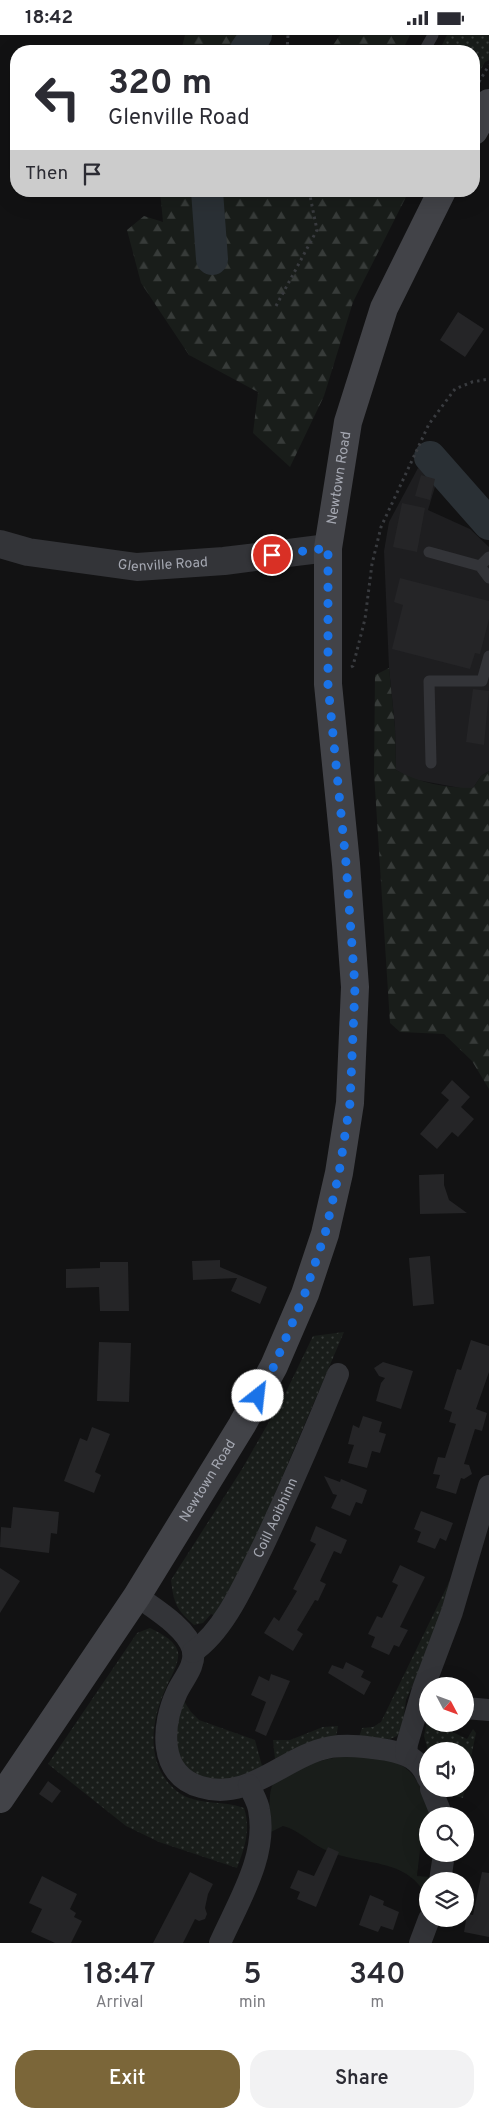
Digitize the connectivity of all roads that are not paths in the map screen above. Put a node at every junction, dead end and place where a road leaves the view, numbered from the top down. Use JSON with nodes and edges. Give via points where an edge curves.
{"nodes":[{"id":1,"x":483,"y":94,"type":"edge"},
{"id":2,"x":480,"y":106,"type":"edge"},
{"id":3,"x":439,"y":197,"type":"edge"},
{"id":4,"x":0,"y":544,"type":"edge"},
{"id":5,"x":328,"y":548,"type":"junction"},
{"id":6,"x":429,"y":552,"type":"dead end"},
{"id":7,"x":485,"y":562,"type":"edge"},
{"id":8,"x":489,"y":578,"type":"edge"},
{"id":9,"x":489,"y":656,"type":"edge"},
{"id":10,"x":431,"y":763,"type":"dead end"},
{"id":11,"x":338,"y":1374,"type":"dead end"},
{"id":12,"x":489,"y":1486,"type":"edge"},
{"id":13,"x":137,"y":1596,"type":"junction"},
{"id":14,"x":193,"y":1652,"type":"junction"},
{"id":15,"x":430,"y":1677,"type":"edge"},
{"id":16,"x":419,"y":1708,"type":"edge"},
{"id":17,"x":474,"y":1709,"type":"edge"},
{"id":18,"x":489,"y":1710,"type":"edge"},
{"id":19,"x":406,"y":1754,"type":"junction"},
{"id":20,"x":419,"y":1765,"type":"edge"},
{"id":21,"x":249,"y":1785,"type":"junction"},
{"id":22,"x":0,"y":1799,"type":"edge"},
{"id":23,"x":426,"y":1927,"type":"edge"},
{"id":24,"x":220,"y":1943,"type":"edge"},
{"id":25,"x":420,"y":1943,"type":"edge"}],
"edges":[{"from":1,"to":2,"type":"main road"},
{"from":3,"to":5,"type":"main road","name":"Newtown Road","via":[[384,308],[348,422]]},
{"from":4,"to":5,"type":"street","name":"Glenville Road","via":[[28,552],[137,567],[224,561]]},
{"from":5,"to":13,"type":"main road","name":"Newtown Road","via":[[328,685],[355,987],[350,1103],[339,1173],[325,1234],[305,1293],[274,1366],[242,1425]]},
{"from":6,"to":7,"type":"lane"},
{"from":7,"to":8,"type":"lane"},
{"from":9,"to":10,"type":"lane","via":[[482,681],[429,681]]},
{"from":11,"to":14,"type":"street","name":"Coill Aoibhinn","via":[[290,1489],[248,1577],[220,1625],[204,1645]]},
{"from":12,"to":15,"type":"street"},
{"from":13,"to":14,"type":"street","via":[[168,1617],[189,1639]]},
{"from":13,"to":22,"type":"main road","name":"Newtown Road"},
{"from":14,"to":21,"type":"street","via":[[192,1665],[169,1715],[167,1753],[175,1770],[198,1787],[213,1790]]},
{"from":16,"to":19,"type":"street"},
{"from":17,"to":18,"type":"street"},
{"from":19,"to":20,"type":"street"},
{"from":19,"to":21,"type":"street","via":[[365,1746],[331,1747],[301,1757]]},
{"from":21,"to":24,"type":"street","via":[[259,1809],[262,1831],[257,1858]]},
{"from":23,"to":25,"type":"street"}]}
